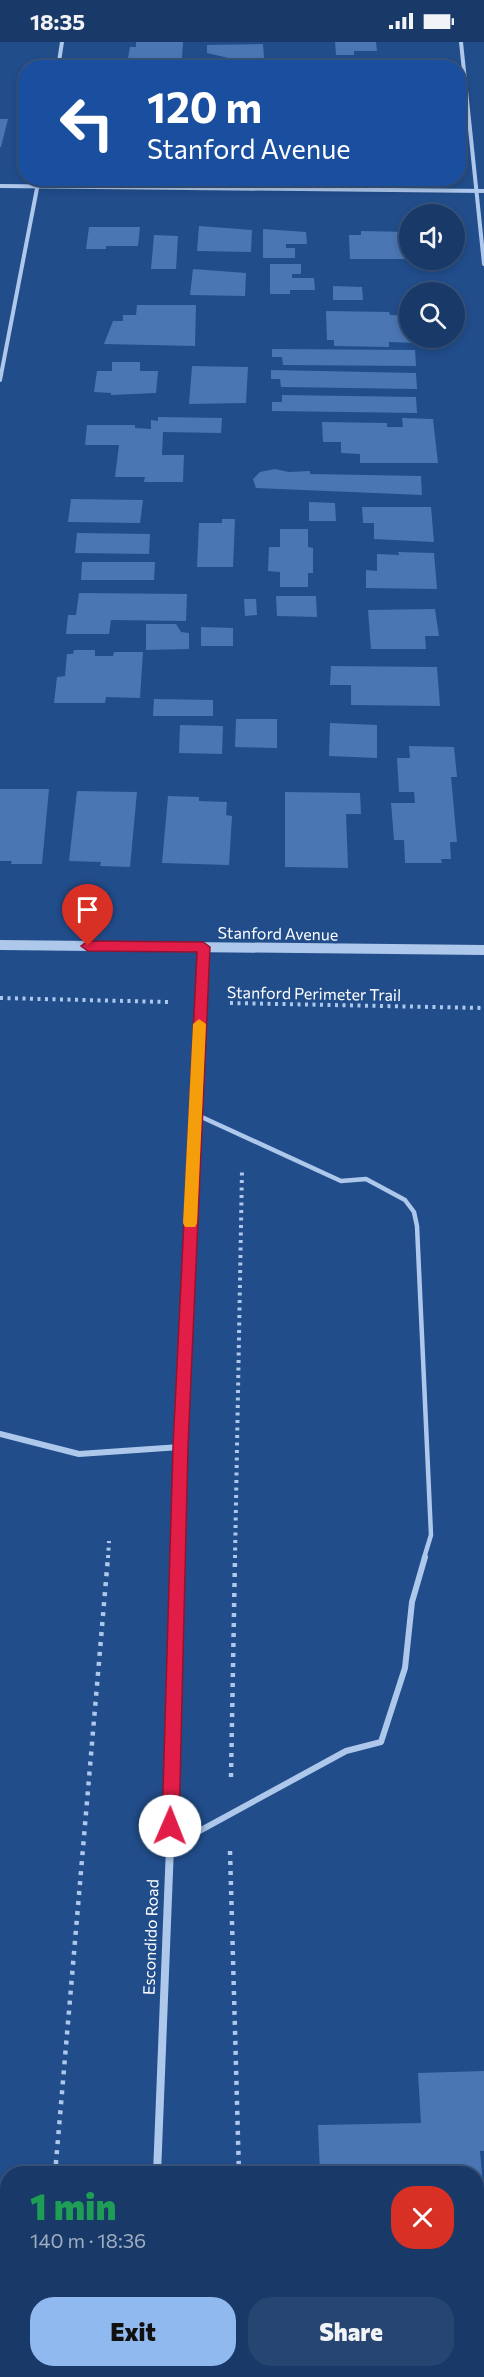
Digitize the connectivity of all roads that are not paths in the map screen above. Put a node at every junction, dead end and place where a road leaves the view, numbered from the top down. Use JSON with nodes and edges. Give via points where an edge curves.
{"nodes":[{"id":1,"x":62,"y":42,"type":"edge"},
{"id":2,"x":461,"y":42,"type":"edge"},
{"id":3,"x":59,"y":60,"type":"edge"},
{"id":4,"x":463,"y":60,"type":"edge"},
{"id":5,"x":466,"y":92,"type":"edge"},
{"id":6,"x":0,"y":186,"type":"edge"},
{"id":7,"x":38,"y":186,"type":"junction"},
{"id":8,"x":476,"y":191,"type":"junction"},
{"id":9,"x":484,"y":191,"type":"edge"},
{"id":10,"x":484,"y":264,"type":"edge"},
{"id":11,"x":0,"y":380,"type":"edge"},
{"id":12,"x":0,"y":945,"type":"edge"},
{"id":13,"x":203,"y":947,"type":"junction"},
{"id":14,"x":484,"y":950,"type":"edge"},
{"id":15,"x":195,"y":1114,"type":"junction"},
{"id":16,"x":0,"y":1434,"type":"edge"},
{"id":17,"x":180,"y":1447,"type":"junction"},
{"id":18,"x":170,"y":1847,"type":"junction"},
{"id":19,"x":157,"y":2166,"type":"edge"}],
"edges":[{"from":1,"to":3,"type":"street"},
{"from":2,"to":4,"type":"street"},
{"from":5,"to":8,"type":"street"},
{"from":6,"to":7,"type":"street"},
{"from":7,"to":8,"type":"street"},
{"from":7,"to":11,"type":"street"},
{"from":8,"to":9,"type":"street"},
{"from":8,"to":10,"type":"street"},
{"from":12,"to":13,"type":"street","name":"Stanford Avenue"},
{"from":13,"to":14,"type":"street","name":"Stanford Avenue"},
{"from":13,"to":15,"type":"street","name":"Escondido Road"},
{"from":15,"to":17,"type":"street","name":"Escondido Road"},
{"from":15,"to":18,"type":"lane","via":[[341,1181],[366,1179],[405,1200],[414,1212],[431,1535],[412,1602],[405,1668],[381,1742],[346,1751]]},
{"from":16,"to":17,"type":"street","via":[[79,1454]]},
{"from":17,"to":18,"type":"street","name":"Escondido Road"},
{"from":18,"to":19,"type":"street","name":"Escondido Road"}]}
